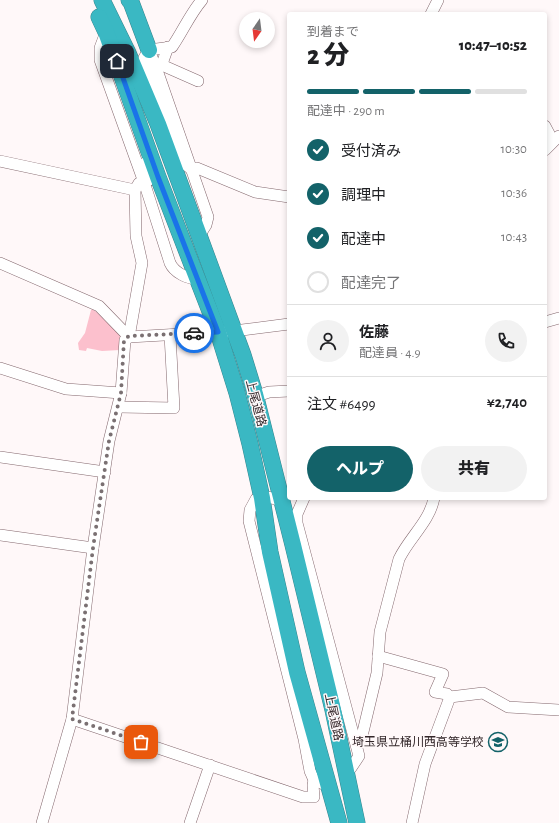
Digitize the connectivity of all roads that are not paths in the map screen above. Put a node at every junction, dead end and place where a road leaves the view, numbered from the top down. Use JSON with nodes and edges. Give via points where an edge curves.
{"nodes":[{"id":1,"x":91,"y":0,"type":"edge"},
{"id":2,"x":102,"y":0,"type":"edge"},
{"id":3,"x":129,"y":0,"type":"edge"},
{"id":4,"x":202,"y":0,"type":"edge"},
{"id":5,"x":438,"y":0,"type":"edge"},
{"id":6,"x":432,"y":12,"type":"edge"},
{"id":7,"x":106,"y":32,"type":"junction"},
{"id":8,"x":168,"y":48,"type":"junction"},
{"id":9,"x":149,"y":50,"type":"junction"},
{"id":10,"x":198,"y":81,"type":"dead end"},
{"id":11,"x":132,"y":116,"type":"dead end"},
{"id":12,"x":547,"y":128,"type":"edge"},
{"id":13,"x":556,"y":139,"type":"edge"},
{"id":14,"x":547,"y":148,"type":"edge"},
{"id":15,"x":0,"y":161,"type":"edge"},
{"id":16,"x":191,"y":169,"type":"junction"},
{"id":17,"x":144,"y":182,"type":"junction"},
{"id":18,"x":135,"y":190,"type":"junction"},
{"id":19,"x":287,"y":197,"type":"edge"},
{"id":20,"x":199,"y":236,"type":"junction"},
{"id":21,"x":0,"y":263,"type":"edge"},
{"id":22,"x":197,"y":278,"type":"junction"},
{"id":23,"x":559,"y":318,"type":"edge"},
{"id":24,"x":547,"y":321,"type":"edge"},
{"id":25,"x":287,"y":324,"type":"edge"},
{"id":26,"x":234,"y":331,"type":"junction"},
{"id":27,"x":218,"y":332,"type":"junction"},
{"id":28,"x":170,"y":335,"type":"junction"},
{"id":29,"x":129,"y":336,"type":"junction"},
{"id":30,"x":0,"y":368,"type":"edge"},
{"id":31,"x":287,"y":391,"type":"edge"},
{"id":32,"x":121,"y":393,"type":"junction"},
{"id":33,"x":260,"y":395,"type":"dead end"},
{"id":34,"x":119,"y":407,"type":"junction"},
{"id":35,"x":0,"y":457,"type":"edge"},
{"id":36,"x":105,"y":472,"type":"junction"},
{"id":37,"x":261,"y":497,"type":"junction"},
{"id":38,"x":303,"y":500,"type":"edge"},
{"id":39,"x":433,"y":500,"type":"edge"},
{"id":40,"x":283,"y":502,"type":"junction"},
{"id":41,"x":0,"y":536,"type":"edge"},
{"id":42,"x":93,"y":548,"type":"junction"},
{"id":43,"x":378,"y":656,"type":"junction"},
{"id":44,"x":450,"y":697,"type":"junction"},
{"id":45,"x":559,"y":710,"type":"edge"},
{"id":46,"x":72,"y":719,"type":"junction"},
{"id":47,"x":355,"y":740,"type":"junction"},
{"id":48,"x":210,"y":765,"type":"junction"},
{"id":49,"x":346,"y":772,"type":"junction"},
{"id":50,"x":321,"y":783,"type":"junction"},
{"id":51,"x":42,"y":823,"type":"edge"},
{"id":52,"x":190,"y":823,"type":"edge"},
{"id":53,"x":339,"y":823,"type":"edge"},
{"id":54,"x":357,"y":823,"type":"edge"},
{"id":55,"x":412,"y":823,"type":"edge"}],
"edges":[{"from":1,"to":7,"type":"highway","name":"上尾道路"},
{"from":2,"to":20,"type":"highway","name":"上尾道路","via":[[147,96]]},
{"from":3,"to":9,"type":"highway","via":[[132,2]]},
{"from":4,"to":8,"type":"street","via":[[191,13],[172,47]]},
{"from":5,"to":6,"type":"street"},
{"from":7,"to":17,"type":"street","via":[[100,48],[100,60]]},
{"from":7,"to":22,"type":"highway","name":"上尾道路"},
{"from":8,"to":9,"type":"street"},
{"from":8,"to":10,"type":"street","via":[[164,66]]},
{"from":9,"to":16,"type":"street"},
{"from":9,"to":16,"type":"street","via":[[144,58],[158,107],[178,155]]},
{"from":11,"to":17,"type":"street","via":[[130,117],[150,176],[148,181]]},
{"from":12,"to":13,"type":"street"},
{"from":13,"to":14,"type":"street"},
{"from":15,"to":18,"type":"street"},
{"from":16,"to":19,"type":"street","via":[[197,168],[255,192]]},
{"from":16,"to":20,"type":"street","via":[[208,217]]},
{"from":17,"to":18,"type":"street","via":[[139,183]]},
{"from":17,"to":22,"type":"street","via":[[172,267],[191,278]]},
{"from":18,"to":29,"type":"street","via":[[136,236],[142,263]]},
{"from":20,"to":26,"type":"highway","name":"上尾道路"},
{"from":21,"to":29,"type":"street","via":[[99,306]]},
{"from":22,"to":27,"type":"highway","name":"上尾道路"},
{"from":23,"to":24,"type":"street"},
{"from":25,"to":26,"type":"street"},
{"from":26,"to":27,"type":"street"},
{"from":26,"to":40,"type":"highway","name":"上尾道路","via":[[255,394]]},
{"from":27,"to":28,"type":"street"},
{"from":27,"to":37,"type":"highway","name":"上尾道路","via":[[237,393]]},
{"from":28,"to":29,"type":"street"},
{"from":28,"to":34,"type":"street","via":[[174,408]]},
{"from":29,"to":32,"type":"street","via":[[124,340]]},
{"from":30,"to":32,"type":"street","via":[[66,389]]},
{"from":31,"to":33,"type":"street"},
{"from":32,"to":34,"type":"street"},
{"from":34,"to":36,"type":"street","via":[[109,441]]},
{"from":35,"to":36,"type":"street"},
{"from":36,"to":42,"type":"street"},
{"from":37,"to":40,"type":"street","via":[[276,498]]},
{"from":37,"to":50,"type":"highway","name":"上尾道路","via":[[270,552]]},
{"from":38,"to":47,"type":"street","via":[[296,523]]},
{"from":39,"to":43,"type":"street","via":[[427,516],[404,547],[399,559],[380,632]]},
{"from":40,"to":49,"type":"highway","name":"上尾道路"},
{"from":41,"to":42,"type":"street"},
{"from":42,"to":46,"type":"street"},
{"from":43,"to":44,"type":"street","via":[[443,674],[435,692]]},
{"from":43,"to":47,"type":"street","via":[[377,673],[362,736]]},
{"from":44,"to":45,"type":"street","via":[[483,693],[508,708]]},
{"from":44,"to":55,"type":"street","via":[[425,764]]},
{"from":46,"to":48,"type":"street"},
{"from":46,"to":51,"type":"street"},
{"from":47,"to":49,"type":"street","via":[[358,756]]},
{"from":48,"to":50,"type":"street","via":[[303,797],[314,797],[313,785]]},
{"from":48,"to":52,"type":"street"},
{"from":49,"to":54,"type":"highway","name":"上尾道路"},
{"from":50,"to":53,"type":"highway","name":"上尾道路"}]}
